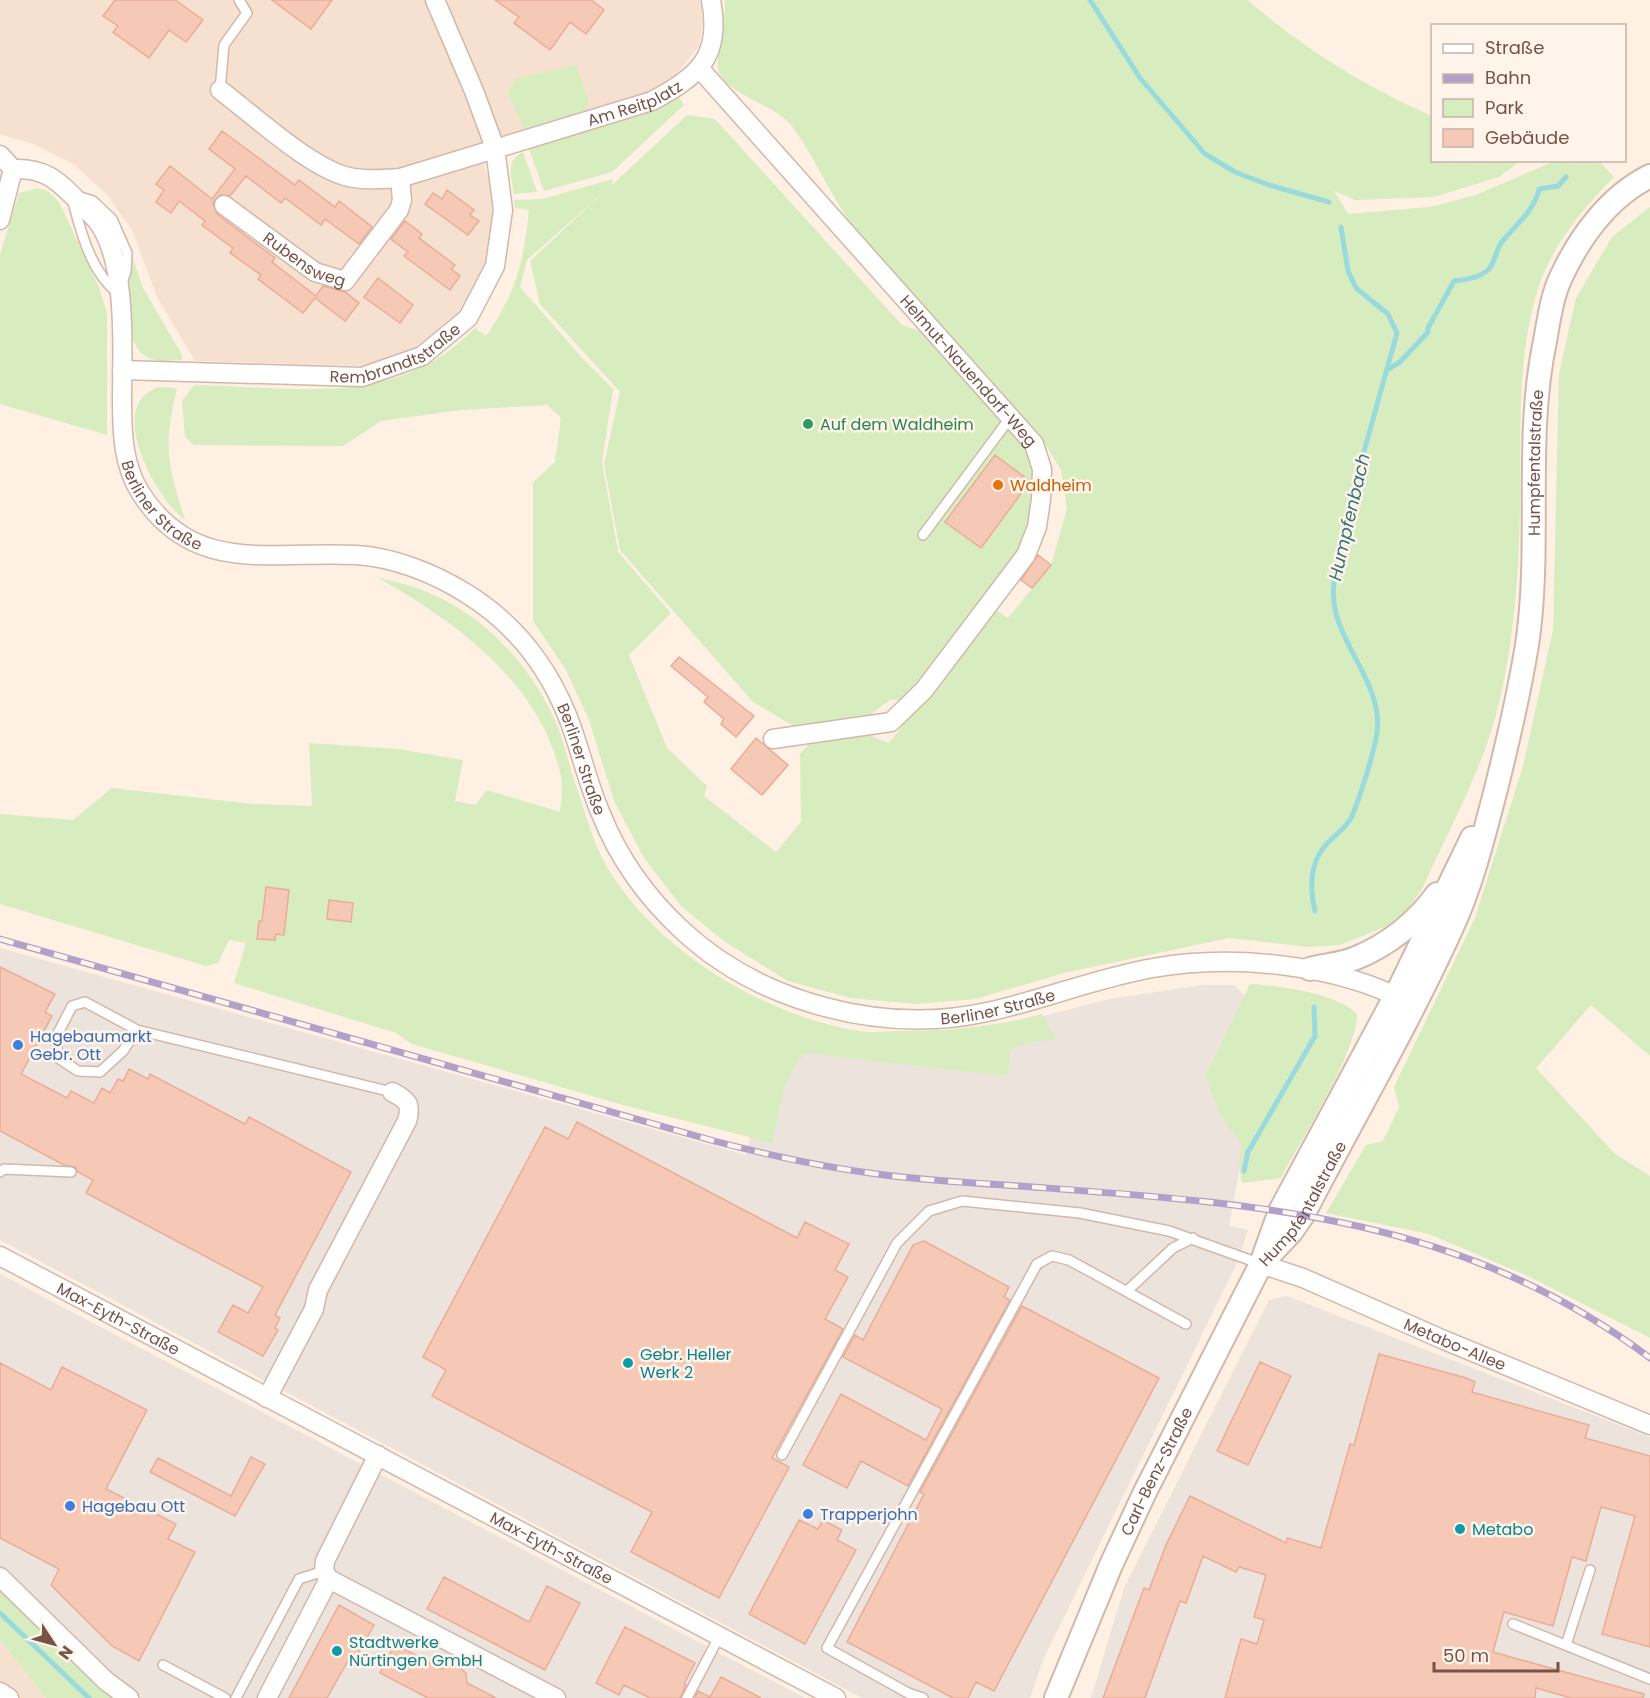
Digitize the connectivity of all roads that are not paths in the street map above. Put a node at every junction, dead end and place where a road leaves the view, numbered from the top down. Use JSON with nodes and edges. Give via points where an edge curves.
{"nodes":[{"id":1,"x":239,"y":0,"type":"edge"},
{"id":2,"x":435,"y":0,"type":"edge"},
{"id":3,"x":711,"y":0,"type":"edge"},
{"id":4,"x":700,"y":69,"type":"junction"},
{"id":5,"x":220,"y":90,"type":"joint"},
{"id":6,"x":495,"y":148,"type":"junction"},
{"id":7,"x":0,"y":154,"type":"edge"},
{"id":8,"x":13,"y":169,"type":"junction"},
{"id":9,"x":1650,"y":176,"type":"edge"},
{"id":10,"x":400,"y":178,"type":"junction"},
{"id":11,"x":224,"y":205,"type":"dead end"},
{"id":12,"x":0,"y":220,"type":"edge"},
{"id":13,"x":122,"y":370,"type":"junction"},
{"id":14,"x":1010,"y":418,"type":"junction"},
{"id":15,"x":923,"y":535,"type":"dead end"},
{"id":16,"x":773,"y":739,"type":"dead end"},
{"id":17,"x":1497,"y":785,"type":"junction"},
{"id":18,"x":1461,"y":861,"type":"junction"},
{"id":19,"x":1310,"y":969,"type":"junction"},
{"id":20,"x":1405,"y":1000,"type":"junction"},
{"id":21,"x":137,"y":1030,"type":"junction"},
{"id":22,"x":392,"y":1092,"type":"joint"},
{"id":23,"x":71,"y":1172,"type":"dead end"},
{"id":24,"x":0,"y":1173,"type":"edge"},
{"id":25,"x":1193,"y":1238,"type":"junction"},
{"id":26,"x":0,"y":1256,"type":"edge"},
{"id":27,"x":1261,"y":1264,"type":"junction"},
{"id":28,"x":1127,"y":1291,"type":"junction"},
{"id":29,"x":1186,"y":1324,"type":"dead end"},
{"id":30,"x":267,"y":1398,"type":"junction"},
{"id":31,"x":1650,"y":1425,"type":"edge"},
{"id":32,"x":378,"y":1455,"type":"junction"},
{"id":33,"x":782,"y":1455,"type":"dead end"},
{"id":34,"x":1590,"y":1570,"type":"dead end"},
{"id":35,"x":326,"y":1575,"type":"junction"},
{"id":36,"x":0,"y":1577,"type":"edge"},
{"id":37,"x":1513,"y":1624,"type":"dead end"},
{"id":38,"x":719,"y":1636,"type":"junction"},
{"id":39,"x":1566,"y":1645,"type":"junction"},
{"id":40,"x":163,"y":1665,"type":"dead end"},
{"id":41,"x":1650,"y":1679,"type":"edge"},
{"id":42,"x":0,"y":1692,"type":"edge"},
{"id":43,"x":1061,"y":1694,"type":"edge"},
{"id":44,"x":9,"y":1698,"type":"edge"},
{"id":45,"x":129,"y":1698,"type":"edge"},
{"id":46,"x":225,"y":1698,"type":"edge"},
{"id":47,"x":236,"y":1698,"type":"edge"},
{"id":48,"x":267,"y":1698,"type":"edge"},
{"id":49,"x":556,"y":1698,"type":"edge"},
{"id":50,"x":687,"y":1698,"type":"edge"},
{"id":51,"x":836,"y":1698,"type":"edge"},
{"id":52,"x":923,"y":1698,"type":"edge"}],
"edges":[{"from":1,"to":5,"type":"lane","via":[[248,13],[224,45]]},
{"from":2,"to":6,"type":"street","name":"Rembrandtstraße"},
{"from":3,"to":4,"type":"street","name":"Am Reitplatz","via":[[713,42]]},
{"from":4,"to":6,"type":"street","name":"Am Reitplatz","via":[[652,101]]},
{"from":4,"to":14,"type":"street","name":"Helmut-Nauendorf-Weg"},
{"from":5,"to":10,"type":"street","via":[[313,160],[344,176]]},
{"from":6,"to":10,"type":"street"},
{"from":6,"to":13,"type":"street","name":"Rembrandtstraße","via":[[503,210],[495,266],[468,318],[423,356],[362,376]]},
{"from":7,"to":8,"type":"street"},
{"from":8,"to":12,"type":"street"},
{"from":8,"to":13,"type":"street","name":"Berliner Straße","via":[[43,172],[98,222],[115,264]]},
{"from":9,"to":17,"type":"street","name":"Humpfentalstraße","via":[[1614,199],[1590,229],[1561,276],[1552,306],[1537,377],[1534,571],[1527,643]]},
{"from":10,"to":11,"type":"street","name":"Rubensweg","via":[[399,210],[345,281],[315,272]]},
{"from":13,"to":19,"type":"street","name":"Berliner Straße","via":[[122,434],[131,477],[151,509],[180,535],[215,552],[254,557],[360,555],[382,559],[443,580],[488,608],[508,626],[550,679],[602,817],[635,876],[664,912],[698,944],[764,985],[825,1007],[923,1019],[985,1013],[1156,967],[1191,963]]},
{"from":14,"to":15,"type":"lane"},
{"from":14,"to":16,"type":"street","name":"Helmut-Nauendorf-Weg","via":[[1034,444],[1042,469],[1041,499],[1037,527],[1026,555],[1001,589],[924,690],[891,722]]},
{"from":17,"to":18,"type":"street","name":"Humpfentalstraße"},
{"from":17,"to":20,"type":"street","name":"Humpfentalstraße","via":[[1479,856],[1454,922]]},
{"from":18,"to":19,"type":"street","via":[[1430,904],[1407,927],[1355,959]]},
{"from":18,"to":20,"type":"street","name":"Humpfentalstraße"},
{"from":19,"to":20,"type":"street","name":"Berliner Straße","via":[[1365,983]]},
{"from":20,"to":27,"type":"street","name":"Humpfentalstraße","via":[[1280,1211]]},
{"from":21,"to":21,"type":"lane","via":[[85,1002],[72,1006],[56,1037],[58,1058],[78,1071],[100,1072],[123,1051]]},
{"from":21,"to":22,"type":"lane"},
{"from":22,"to":30,"type":"street","via":[[406,1100],[410,1108],[407,1121],[318,1290],[314,1309]]},
{"from":23,"to":24,"type":"lane","via":[[4,1169]]},
{"from":25,"to":27,"type":"lane"},
{"from":25,"to":28,"type":"lane","via":[[1173,1248]]},
{"from":25,"to":33,"type":"lane","via":[[1080,1214],[974,1202],[962,1201],[929,1211],[897,1243]]},
{"from":26,"to":30,"type":"street","name":"Max-Eyth-Straße"},
{"from":27,"to":31,"type":"street","name":"Metabo-Allee","via":[[1303,1278],[1444,1341]]},
{"from":27,"to":43,"type":"street","name":"Carl-Benz-Straße","via":[[1140,1502],[1086,1622]]},
{"from":28,"to":29,"type":"lane"},
{"from":28,"to":52,"type":"lane","via":[[1069,1260],[1052,1256],[1038,1264],[826,1648]]},
{"from":30,"to":32,"type":"street","name":"Max-Eyth-Straße"},
{"from":32,"to":35,"type":"street","via":[[325,1561]]},
{"from":32,"to":38,"type":"street","name":"Max-Eyth-Straße"},
{"from":34,"to":39,"type":"lane"},
{"from":35,"to":47,"type":"lane","via":[[299,1579]]},
{"from":35,"to":48,"type":"street"},
{"from":35,"to":49,"type":"street"},
{"from":36,"to":45,"type":"street","via":[[106,1681]]},
{"from":37,"to":39,"type":"lane"},
{"from":38,"to":50,"type":"lane"},
{"from":38,"to":51,"type":"street","name":"Max-Eyth-Straße"},
{"from":39,"to":41,"type":"lane"},
{"from":40,"to":46,"type":"lane"},
{"from":42,"to":44,"type":"street"}]}
